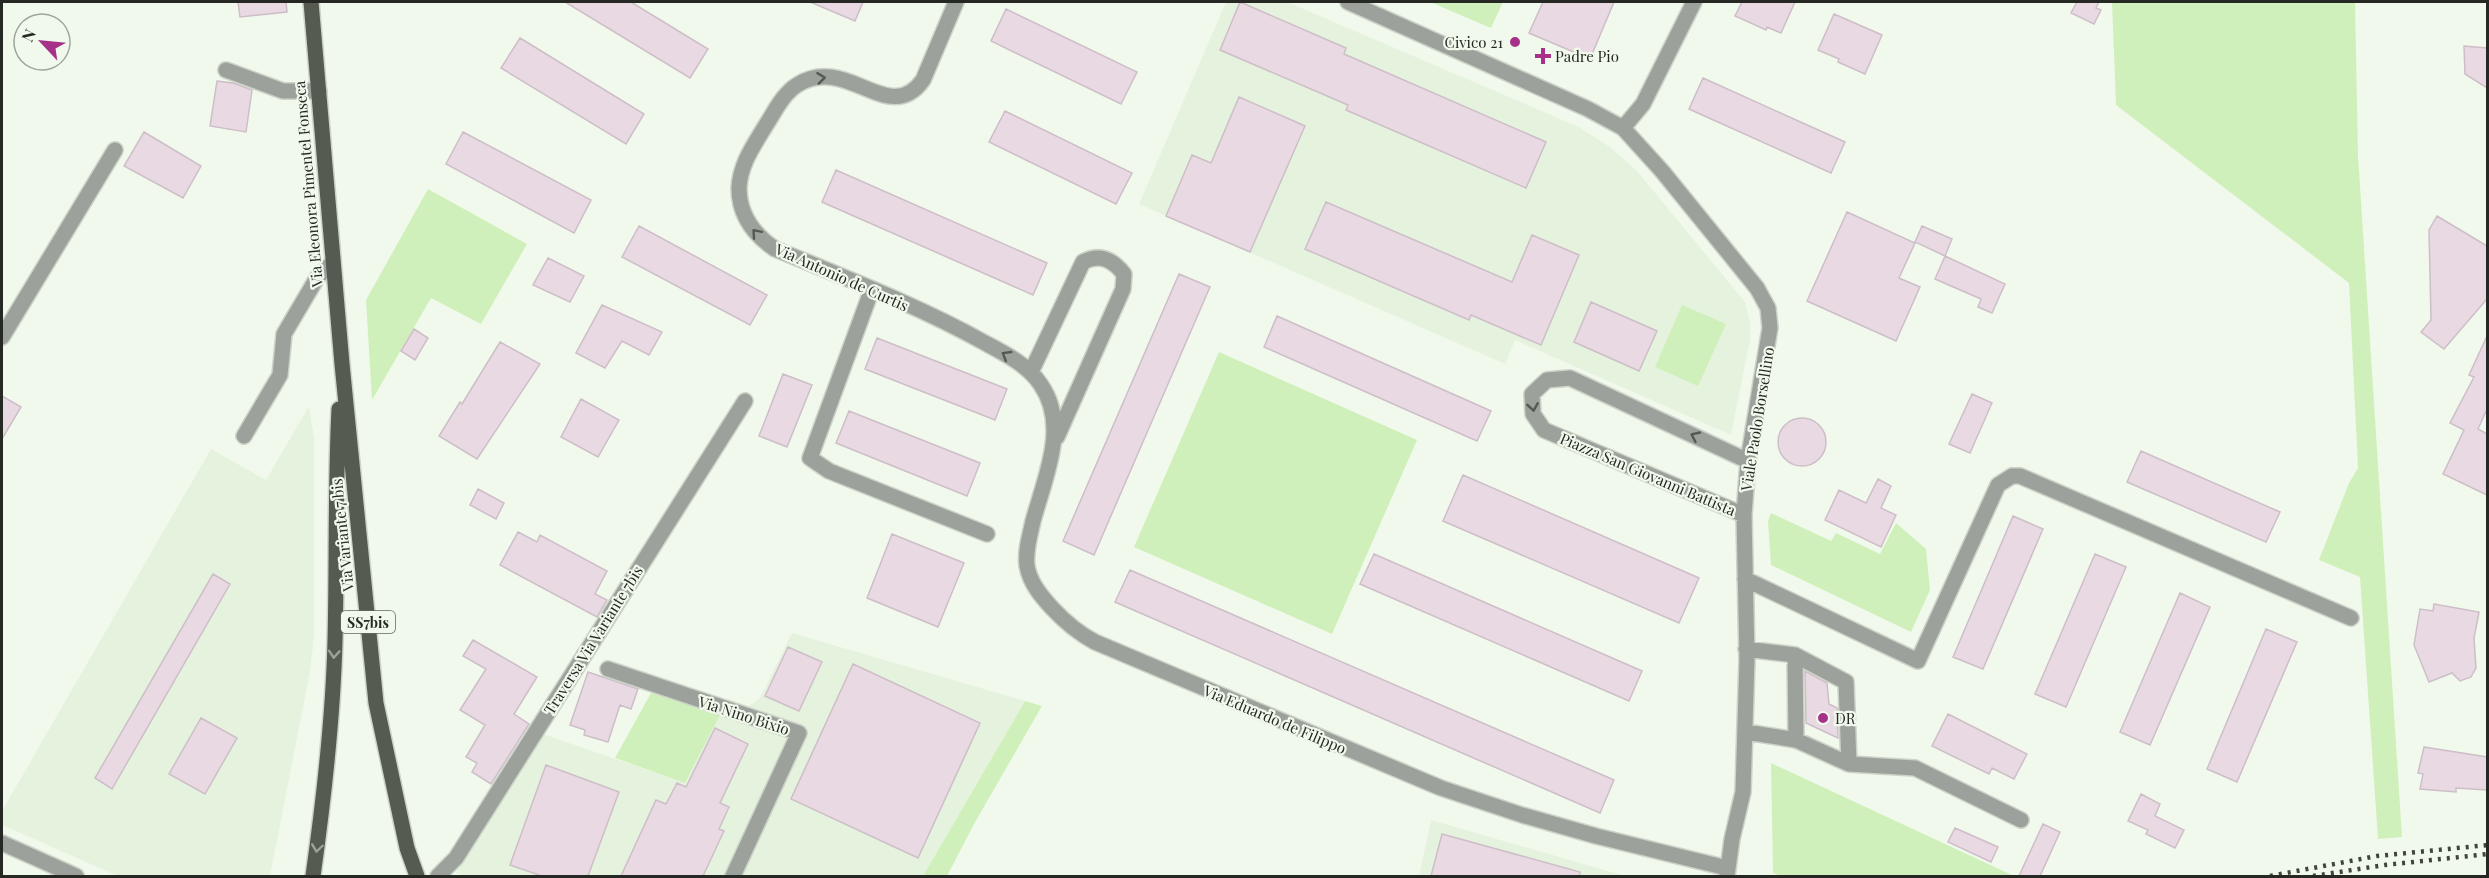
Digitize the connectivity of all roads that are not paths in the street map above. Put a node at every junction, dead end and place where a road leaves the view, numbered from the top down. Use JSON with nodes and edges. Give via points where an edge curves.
{"nodes":[{"id":1,"x":311,"y":2,"type":"edge"},
{"id":2,"x":956,"y":2,"type":"edge"},
{"id":3,"x":1348,"y":2,"type":"edge"},
{"id":4,"x":1694,"y":2,"type":"edge"},
{"id":5,"x":226,"y":70,"type":"dead end"},
{"id":6,"x":319,"y":91,"type":"junction"},
{"id":7,"x":1623,"y":128,"type":"junction"},
{"id":8,"x":115,"y":150,"type":"dead end"},
{"id":9,"x":333,"y":262,"type":"junction"},
{"id":10,"x":872,"y":289,"type":"junction"},
{"id":11,"x":2,"y":337,"type":"edge"},
{"id":12,"x":342,"y":364,"type":"junction"},
{"id":13,"x":1030,"y":372,"type":"junction"},
{"id":14,"x":1047,"y":394,"type":"joint"},
{"id":15,"x":744,"y":401,"type":"dead end"},
{"id":16,"x":244,"y":436,"type":"dead end"},
{"id":17,"x":1054,"y":445,"type":"junction"},
{"id":18,"x":1748,"y":460,"type":"junction"},
{"id":19,"x":1744,"y":515,"type":"junction"},
{"id":20,"x":987,"y":534,"type":"dead end"},
{"id":21,"x":1745,"y":579,"type":"junction"},
{"id":22,"x":2350,"y":618,"type":"dead end"},
{"id":23,"x":1746,"y":649,"type":"junction"},
{"id":24,"x":1795,"y":655,"type":"junction"},
{"id":25,"x":608,"y":669,"type":"dead end"},
{"id":26,"x":1746,"y":732,"type":"junction"},
{"id":27,"x":1796,"y":740,"type":"junction"},
{"id":28,"x":1850,"y":764,"type":"junction"},
{"id":29,"x":2021,"y":820,"type":"dead end"},
{"id":30,"x":2,"y":843,"type":"edge"},
{"id":31,"x":1727,"y":872,"type":"edge"},
{"id":32,"x":76,"y":876,"type":"edge"},
{"id":33,"x":313,"y":876,"type":"edge"},
{"id":34,"x":417,"y":876,"type":"edge"},
{"id":35,"x":438,"y":876,"type":"edge"},
{"id":36,"x":733,"y":876,"type":"edge"}],
"edges":[{"from":1,"to":6,"type":"main road","name":"Via Eleonora Pimentel Fonseca","number":"SS7bis"},
{"from":10,"to":2,"type":"street","name":"Via Antonio de Curtis","one_way":true,"via":[[764,241],[746,219],[739,190],[741,173],[783,97],[796,85],[825,76],[839,77],[885,96],[908,95],[917,89]]},
{"from":3,"to":7,"type":"street","name":"Viale Paolo Borsellino"},
{"from":4,"to":7,"type":"street","via":[[1644,104]]},
{"from":5,"to":6,"type":"street","via":[[283,91]]},
{"from":6,"to":9,"type":"main road","name":"Via Eleonora Pimentel Fonseca","number":"SS7bis"},
{"from":7,"to":18,"type":"street","name":"Viale Paolo Borsellino","via":[[1757,288],[1768,308],[1769,343]]},
{"from":8,"to":11,"type":"street"},
{"from":9,"to":12,"type":"main road","name":"Via Eleonora Pimentel Fonseca","number":"SS7bis"},
{"from":9,"to":16,"type":"street","via":[[317,278],[284,334],[280,375]]},
{"from":13,"to":10,"type":"street","name":"Via Antonio de Curtis","one_way":true,"via":[[962,330]]},
{"from":10,"to":20,"type":"street","via":[[810,458],[829,471]]},
{"from":12,"to":33,"type":"main road","one_way":true,"via":[[335,474],[335,642],[327,776]]},
{"from":12,"to":34,"type":"main road","name":"Via Variante 7 bis","number":"SS7bis","via":[[376,703],[407,849]]},
{"from":13,"to":14,"type":"street","name":"Via Antonio de Curtis"},
{"from":13,"to":17,"type":"street","via":[[1083,262],[1092,257],[1114,262],[1124,274],[1123,289]]},
{"from":14,"to":17,"type":"street","name":"Via Eduardo de Filippo","via":[[1053,408]]},
{"from":15,"to":35,"type":"street","name":"Traversa Via Variante 7bis","via":[[456,858]]},
{"from":17,"to":31,"type":"street","name":"Via Eduardo de Filippo","via":[[1029,536],[1027,564],[1036,589],[1061,618],[1084,636],[1442,788],[1522,815]]},
{"from":18,"to":19,"type":"street","name":"Viale Paolo Borsellino"},
{"from":18,"to":19,"type":"street","name":"Piazza San Giovanni Battista","one_way":true,"via":[[1570,378],[1548,380],[1532,394],[1533,414],[1544,430]]},
{"from":19,"to":21,"type":"street","name":"Viale Paolo Borsellino"},
{"from":21,"to":22,"type":"street","via":[[1918,661],[1998,485],[2012,476],[2020,476]]},
{"from":21,"to":23,"type":"street","name":"Viale Paolo Borsellino"},
{"from":23,"to":24,"type":"street"},
{"from":23,"to":26,"type":"street","name":"Viale Paolo Borsellino"},
{"from":24,"to":27,"type":"street"},
{"from":24,"to":28,"type":"street","via":[[1846,682]]},
{"from":25,"to":36,"type":"street","name":"Via Nino Bixio","via":[[799,733]]},
{"from":26,"to":27,"type":"street"},
{"from":26,"to":31,"type":"street","name":"Viale Paolo Borsellino","via":[[1743,792]]},
{"from":27,"to":28,"type":"street"},
{"from":28,"to":29,"type":"street","via":[[1915,768]]},
{"from":30,"to":32,"type":"street"}]}
